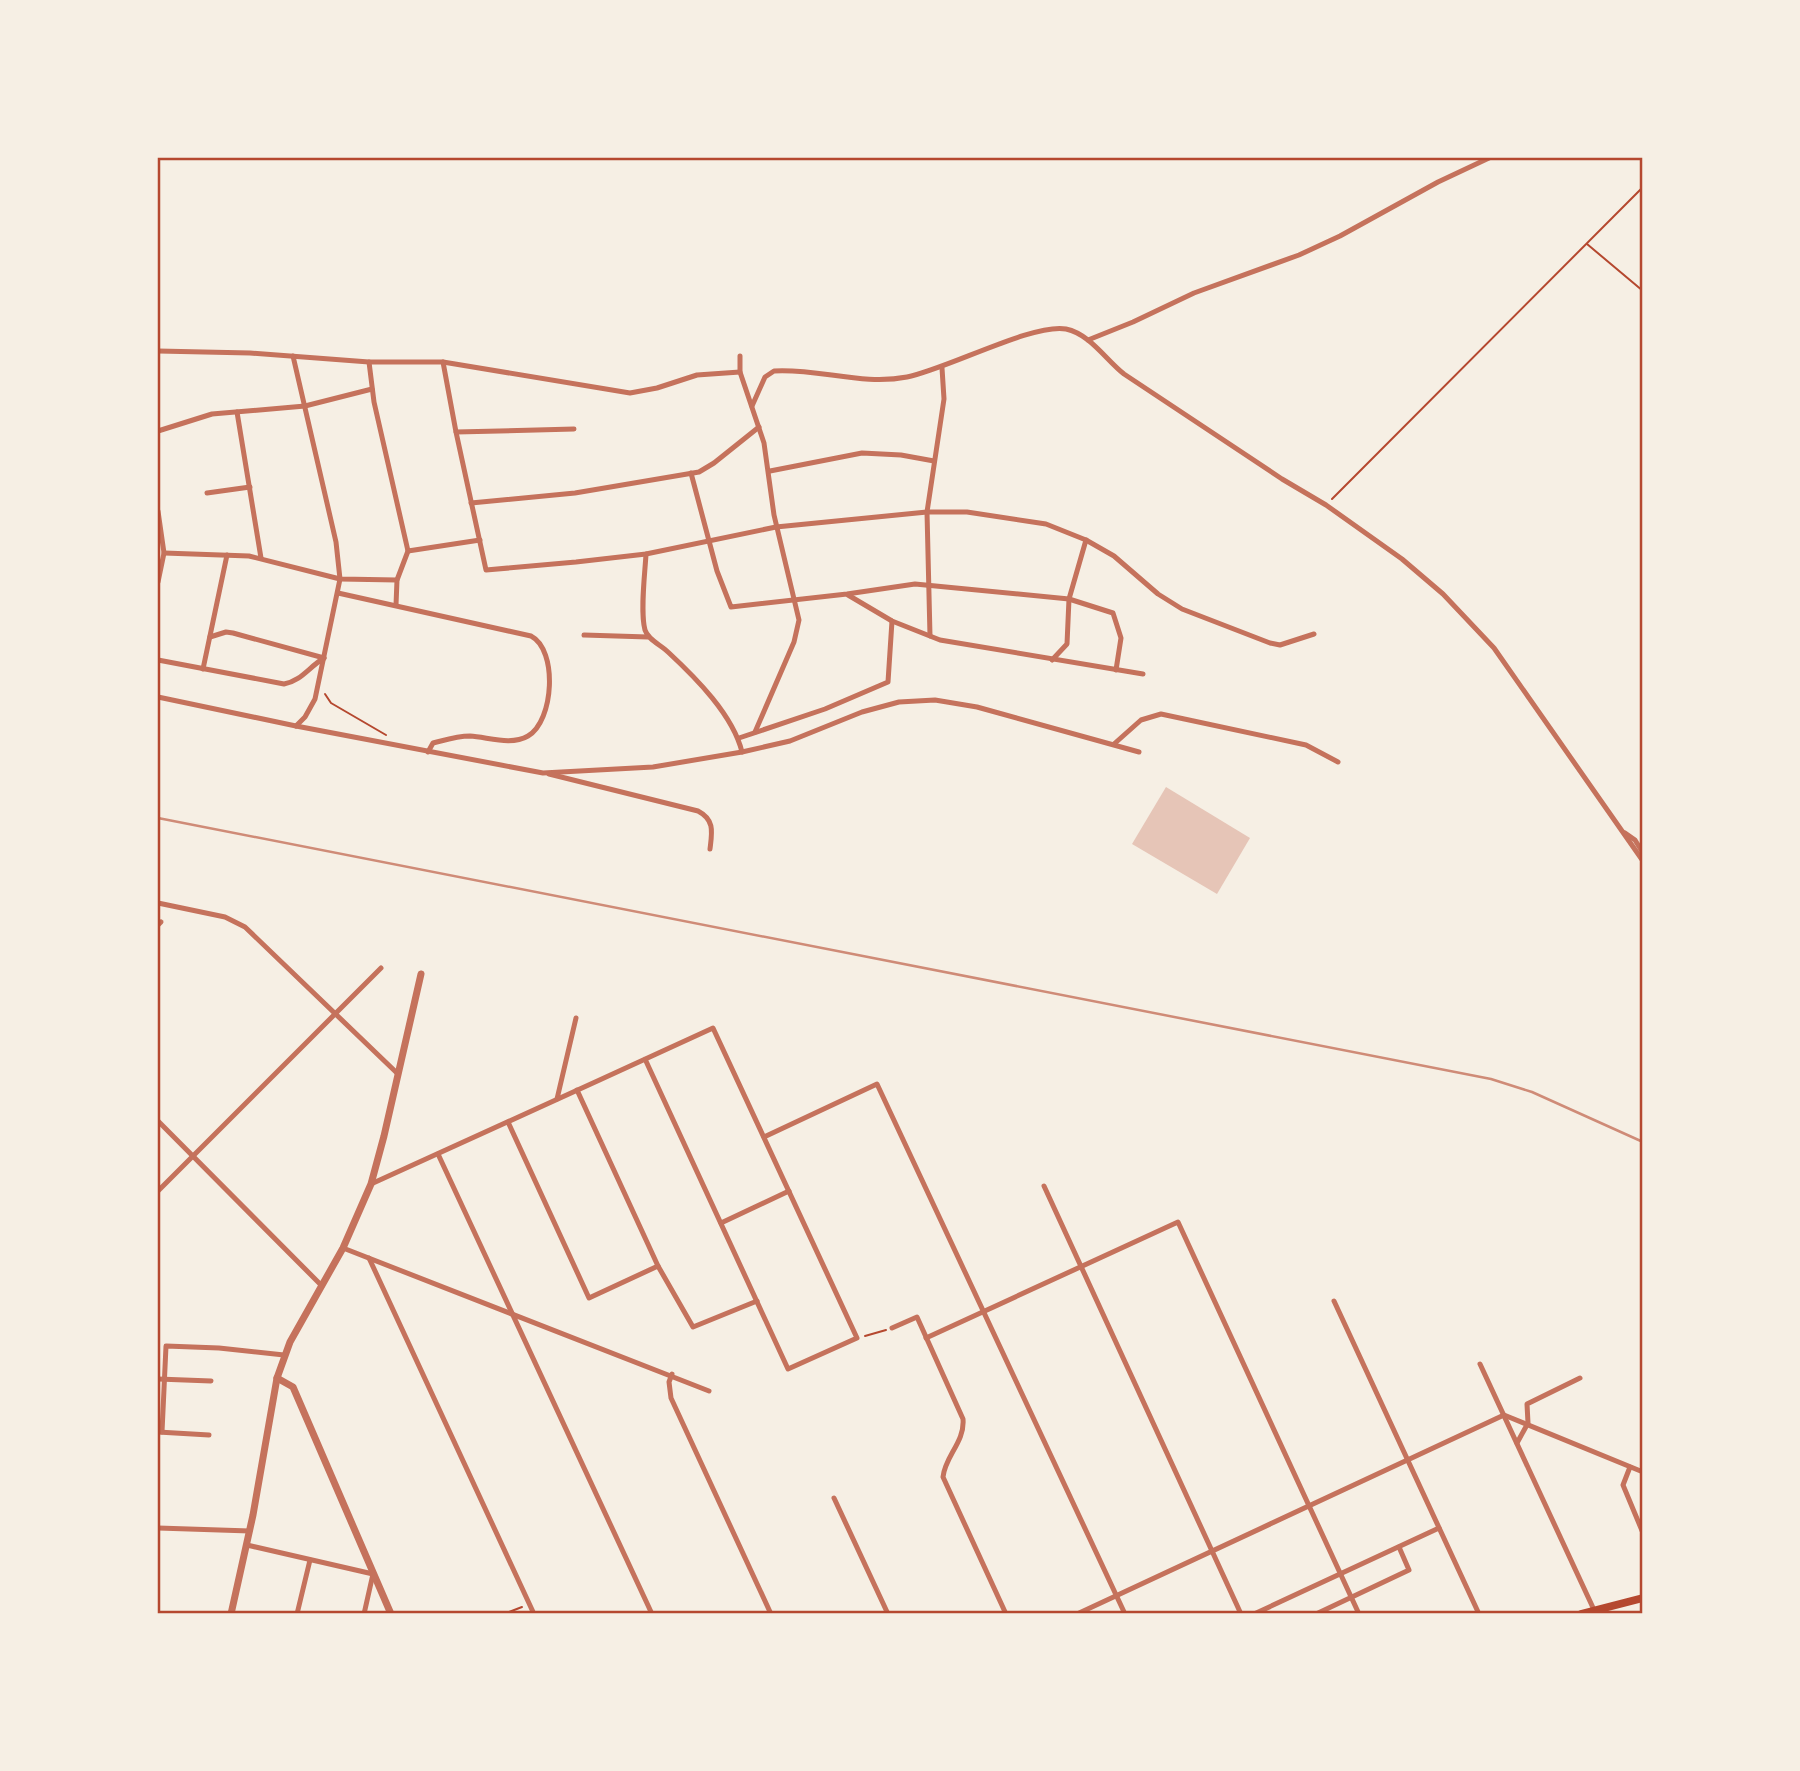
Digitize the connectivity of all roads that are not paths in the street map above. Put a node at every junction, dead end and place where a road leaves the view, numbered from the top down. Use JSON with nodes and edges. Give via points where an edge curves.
{"nodes":[{"id":1,"x":1489,"y":158,"type":"edge"},
{"id":2,"x":1088,"y":340,"type":"junction"},
{"id":3,"x":158,"y":351,"type":"edge"},
{"id":4,"x":293,"y":356,"type":"junction"},
{"id":5,"x":740,"y":356,"type":"dead end"},
{"id":6,"x":369,"y":362,"type":"junction"},
{"id":7,"x":443,"y":362,"type":"junction"},
{"id":8,"x":942,"y":368,"type":"junction"},
{"id":9,"x":740,"y":372,"type":"junction"},
{"id":10,"x":372,"y":389,"type":"junction"},
{"id":11,"x":305,"y":406,"type":"junction"},
{"id":12,"x":752,"y":406,"type":"junction"},
{"id":13,"x":237,"y":412,"type":"junction"},
{"id":14,"x":759,"y":427,"type":"junction"},
{"id":15,"x":574,"y":429,"type":"dead end"},
{"id":16,"x":158,"y":431,"type":"edge"},
{"id":17,"x":456,"y":432,"type":"junction"},
{"id":18,"x":934,"y":461,"type":"junction"},
{"id":19,"x":769,"y":471,"type":"junction"},
{"id":20,"x":691,"y":473,"type":"junction"},
{"id":21,"x":250,"y":487,"type":"junction"},
{"id":22,"x":207,"y":493,"type":"dead end"},
{"id":23,"x":471,"y":503,"type":"junction"},
{"id":24,"x":158,"y":511,"type":"edge"},
{"id":25,"x":927,"y":512,"type":"junction"},
{"id":26,"x":776,"y":527,"type":"junction"},
{"id":27,"x":159,"y":537,"type":"edge"},
{"id":28,"x":480,"y":540,"type":"junction"},
{"id":29,"x":1086,"y":540,"type":"junction"},
{"id":30,"x":709,"y":541,"type":"junction"},
{"id":31,"x":408,"y":551,"type":"junction"},
{"id":32,"x":164,"y":553,"type":"junction"},
{"id":33,"x":646,"y":554,"type":"junction"},
{"id":34,"x":227,"y":555,"type":"junction"},
{"id":35,"x":261,"y":558,"type":"junction"},
{"id":36,"x":340,"y":579,"type":"junction"},
{"id":37,"x":397,"y":580,"type":"junction"},
{"id":38,"x":158,"y":582,"type":"edge"},
{"id":39,"x":930,"y":584,"type":"junction"},
{"id":40,"x":338,"y":593,"type":"junction"},
{"id":41,"x":847,"y":594,"type":"junction"},
{"id":42,"x":795,"y":599,"type":"junction"},
{"id":43,"x":1069,"y":599,"type":"junction"},
{"id":44,"x":396,"y":605,"type":"junction"},
{"id":45,"x":892,"y":621,"type":"junction"},
{"id":46,"x":1314,"y":634,"type":"dead end"},
{"id":47,"x":584,"y":635,"type":"dead end"},
{"id":48,"x":930,"y":636,"type":"junction"},
{"id":49,"x":210,"y":637,"type":"junction"},
{"id":50,"x":648,"y":637,"type":"junction"},
{"id":51,"x":324,"y":658,"type":"junction"},
{"id":52,"x":158,"y":660,"type":"edge"},
{"id":53,"x":1052,"y":660,"type":"junction"},
{"id":54,"x":203,"y":669,"type":"junction"},
{"id":55,"x":1116,"y":670,"type":"junction"},
{"id":56,"x":1143,"y":674,"type":"dead end"},
{"id":57,"x":158,"y":697,"type":"edge"},
{"id":58,"x":296,"y":726,"type":"junction"},
{"id":59,"x":755,"y":732,"type":"junction"},
{"id":60,"x":738,"y":738,"type":"junction"},
{"id":61,"x":1114,"y":744,"type":"junction"},
{"id":62,"x":1139,"y":751,"type":"dead end"},
{"id":63,"x":428,"y":752,"type":"junction"},
{"id":64,"x":741,"y":752,"type":"junction"},
{"id":65,"x":1338,"y":762,"type":"dead end"},
{"id":66,"x":543,"y":773,"type":"junction"},
{"id":67,"x":1623,"y":831,"type":"junction"},
{"id":68,"x":710,"y":849,"type":"dead end"},
{"id":69,"x":1643,"y":853,"type":"edge"},
{"id":70,"x":1643,"y":861,"type":"edge"},
{"id":71,"x":158,"y":903,"type":"edge"},
{"id":72,"x":380,"y":968,"type":"dead end"},
{"id":73,"x":421,"y":974,"type":"dead end"},
{"id":74,"x":335,"y":1013,"type":"junction"},
{"id":75,"x":576,"y":1018,"type":"dead end"},
{"id":76,"x":645,"y":1059,"type":"junction"},
{"id":77,"x":398,"y":1074,"type":"junction"},
{"id":78,"x":576,"y":1090,"type":"junction"},
{"id":79,"x":557,"y":1099,"type":"junction"},
{"id":80,"x":158,"y":1121,"type":"edge"},
{"id":81,"x":508,"y":1122,"type":"junction"},
{"id":82,"x":764,"y":1137,"type":"junction"},
{"id":83,"x":438,"y":1154,"type":"junction"},
{"id":84,"x":192,"y":1156,"type":"junction"},
{"id":85,"x":371,"y":1184,"type":"junction"},
{"id":86,"x":1044,"y":1186,"type":"dead end"},
{"id":87,"x":158,"y":1191,"type":"edge"},
{"id":88,"x":789,"y":1191,"type":"junction"},
{"id":89,"x":721,"y":1223,"type":"junction"},
{"id":90,"x":342,"y":1248,"type":"junction"},
{"id":91,"x":369,"y":1258,"type":"junction"},
{"id":92,"x":658,"y":1266,"type":"junction"},
{"id":93,"x":1081,"y":1267,"type":"junction"},
{"id":94,"x":322,"y":1286,"type":"junction"},
{"id":95,"x":757,"y":1301,"type":"junction"},
{"id":96,"x":1334,"y":1301,"type":"dead end"},
{"id":97,"x":984,"y":1312,"type":"junction"},
{"id":98,"x":513,"y":1314,"type":"junction"},
{"id":99,"x":892,"y":1328,"type":"road end"},
{"id":100,"x":926,"y":1338,"type":"junction"},
{"id":101,"x":284,"y":1355,"type":"junction"},
{"id":102,"x":1480,"y":1364,"type":"dead end"},
{"id":103,"x":672,"y":1374,"type":"junction"},
{"id":104,"x":277,"y":1378,"type":"junction"},
{"id":105,"x":1580,"y":1378,"type":"dead end"},
{"id":106,"x":158,"y":1379,"type":"edge"},
{"id":107,"x":165,"y":1379,"type":"junction"},
{"id":108,"x":211,"y":1381,"type":"dead end"},
{"id":109,"x":709,"y":1391,"type":"dead end"},
{"id":110,"x":1504,"y":1415,"type":"junction"},
{"id":111,"x":1528,"y":1423,"type":"junction"},
{"id":112,"x":160,"y":1432,"type":"edge"},
{"id":113,"x":209,"y":1435,"type":"dead end"},
{"id":114,"x":1517,"y":1443,"type":"junction"},
{"id":115,"x":1408,"y":1460,"type":"junction"},
{"id":116,"x":1630,"y":1467,"type":"junction"},
{"id":117,"x":1641,"y":1470,"type":"edge"},
{"id":118,"x":834,"y":1498,"type":"dead end"},
{"id":119,"x":1309,"y":1506,"type":"junction"},
{"id":120,"x":158,"y":1528,"type":"edge"},
{"id":121,"x":1439,"y":1528,"type":"junction"},
{"id":122,"x":250,"y":1531,"type":"junction"},
{"id":123,"x":1643,"y":1533,"type":"edge"},
{"id":124,"x":247,"y":1545,"type":"junction"},
{"id":125,"x":1399,"y":1547,"type":"junction"},
{"id":126,"x":1212,"y":1550,"type":"junction"},
{"id":127,"x":310,"y":1560,"type":"junction"},
{"id":128,"x":373,"y":1574,"type":"junction"},
{"id":129,"x":1340,"y":1574,"type":"junction"},
{"id":130,"x":1116,"y":1595,"type":"junction"},
{"id":131,"x":1351,"y":1597,"type":"junction"},
{"id":132,"x":1643,"y":1598,"type":"edge"},
{"id":133,"x":1620,"y":1604,"type":"junction"},
{"id":134,"x":1594,"y":1612,"type":"edge"},
{"id":135,"x":231,"y":1614,"type":"edge"},
{"id":136,"x":298,"y":1614,"type":"edge"},
{"id":137,"x":364,"y":1614,"type":"edge"},
{"id":138,"x":391,"y":1614,"type":"edge"},
{"id":139,"x":534,"y":1614,"type":"edge"},
{"id":140,"x":652,"y":1614,"type":"edge"},
{"id":141,"x":771,"y":1614,"type":"edge"},
{"id":142,"x":888,"y":1614,"type":"edge"},
{"id":143,"x":1006,"y":1614,"type":"edge"},
{"id":144,"x":1077,"y":1614,"type":"edge"},
{"id":145,"x":1125,"y":1614,"type":"edge"},
{"id":146,"x":1241,"y":1614,"type":"edge"},
{"id":147,"x":1254,"y":1614,"type":"edge"},
{"id":148,"x":1316,"y":1614,"type":"edge"},
{"id":149,"x":1359,"y":1614,"type":"edge"},
{"id":150,"x":1479,"y":1614,"type":"edge"},
{"id":151,"x":1581,"y":1614,"type":"edge"},
{"id":152,"x":1620,"y":1614,"type":"edge"}],
"edges":[{"from":1,"to":2,"type":"street","via":[[1299,255],[1194,293]]},
{"from":2,"to":8,"type":"street","via":[[1064,329],[1041,331]]},
{"from":2,"to":67,"type":"street","via":[[1124,374],[1326,505],[1425,578],[1479,631],[1508,668]]},
{"from":3,"to":4,"type":"street"},
{"from":4,"to":6,"type":"street"},
{"from":4,"to":11,"type":"street"},
{"from":5,"to":9,"type":"street"},
{"from":6,"to":7,"type":"street"},
{"from":6,"to":10,"type":"street"},
{"from":7,"to":9,"type":"street","via":[[631,393],[697,374]]},
{"from":7,"to":17,"type":"street"},
{"from":8,"to":12,"type":"street","via":[[876,380],[774,371],[765,377]]},
{"from":8,"to":18,"type":"street","via":[[944,398]]},
{"from":9,"to":12,"type":"street"},
{"from":10,"to":11,"type":"street"},
{"from":10,"to":31,"type":"street"},
{"from":11,"to":13,"type":"street"},
{"from":11,"to":36,"type":"street"},
{"from":12,"to":14,"type":"street"},
{"from":13,"to":16,"type":"street","via":[[198,417]]},
{"from":13,"to":21,"type":"street"},
{"from":14,"to":19,"type":"street"},
{"from":14,"to":20,"type":"street","via":[[714,463]]},
{"from":15,"to":17,"type":"street"},
{"from":17,"to":23,"type":"street"},
{"from":18,"to":19,"type":"street","via":[[862,453]]},
{"from":18,"to":25,"type":"street"},
{"from":19,"to":26,"type":"street"},
{"from":20,"to":23,"type":"street","via":[[565,495]]},
{"from":20,"to":30,"type":"street"},
{"from":21,"to":22,"type":"street"},
{"from":21,"to":35,"type":"street"},
{"from":23,"to":28,"type":"street"},
{"from":24,"to":27,"type":"street"},
{"from":25,"to":26,"type":"street"},
{"from":25,"to":29,"type":"street","via":[[1019,519]]},
{"from":25,"to":39,"type":"street"},
{"from":26,"to":30,"type":"street"},
{"from":26,"to":42,"type":"street"},
{"from":27,"to":32,"type":"street"},
{"from":28,"to":31,"type":"street"},
{"from":28,"to":33,"type":"street","via":[[486,570]]},
{"from":29,"to":43,"type":"street"},
{"from":29,"to":46,"type":"street","via":[[1192,615],[1280,645]]},
{"from":30,"to":33,"type":"street"},
{"from":30,"to":42,"type":"street","via":[[731,607]]},
{"from":31,"to":37,"type":"street"},
{"from":32,"to":34,"type":"street"},
{"from":32,"to":38,"type":"street"},
{"from":33,"to":50,"type":"street","via":[[644,621]]},
{"from":34,"to":35,"type":"street"},
{"from":34,"to":49,"type":"street"},
{"from":35,"to":36,"type":"street"},
{"from":36,"to":37,"type":"street"},
{"from":36,"to":40,"type":"street"},
{"from":37,"to":44,"type":"street"},
{"from":39,"to":41,"type":"street"},
{"from":39,"to":43,"type":"street"},
{"from":39,"to":48,"type":"street"},
{"from":40,"to":44,"type":"street"},
{"from":40,"to":51,"type":"street"},
{"from":41,"to":42,"type":"street"},
{"from":41,"to":45,"type":"street"},
{"from":42,"to":59,"type":"street","via":[[797,634]]},
{"from":43,"to":53,"type":"street","via":[[1067,644]]},
{"from":43,"to":55,"type":"street","via":[[1113,613],[1121,638]]},
{"from":44,"to":63,"type":"street","via":[[531,636],[542,644],[547,662],[546,709],[536,730],[510,741],[457,737],[433,743]]},
{"from":45,"to":48,"type":"street"},
{"from":45,"to":59,"type":"street","via":[[888,682]]},
{"from":47,"to":50,"type":"street"},
{"from":48,"to":53,"type":"street"},
{"from":49,"to":51,"type":"street","via":[[233,633]]},
{"from":49,"to":54,"type":"street"},
{"from":50,"to":60,"type":"street","via":[[723,711]]},
{"from":51,"to":54,"type":"street","via":[[296,681],[284,684]]},
{"from":51,"to":58,"type":"street","via":[[310,709]]},
{"from":52,"to":54,"type":"street"},
{"from":53,"to":55,"type":"street"},
{"from":55,"to":56,"type":"street"},
{"from":57,"to":58,"type":"street"},
{"from":58,"to":63,"type":"street"},
{"from":59,"to":60,"type":"street"},
{"from":60,"to":64,"type":"street"},
{"from":61,"to":62,"type":"street"},
{"from":61,"to":64,"type":"street","via":[[964,704],[918,700],[862,712],[799,737]]},
{"from":61,"to":65,"type":"street","via":[[1141,720],[1161,714],[1306,745]]},
{"from":63,"to":66,"type":"street"},
{"from":64,"to":66,"type":"street","via":[[653,767]]},
{"from":66,"to":68,"type":"street","via":[[698,811],[709,818],[713,830]]},
{"from":67,"to":69,"type":"street"},
{"from":67,"to":70,"type":"street"},
{"from":71,"to":74,"type":"street","via":[[236,921]]},
{"from":72,"to":74,"type":"street"},
{"from":73,"to":77,"type":"street"},
{"from":74,"to":77,"type":"street"},
{"from":74,"to":84,"type":"street"},
{"from":75,"to":79,"type":"street"},
{"from":76,"to":78,"type":"street"},
{"from":76,"to":82,"type":"street","via":[[713,1028]]},
{"from":76,"to":89,"type":"street"},
{"from":77,"to":85,"type":"street"},
{"from":78,"to":79,"type":"street"},
{"from":78,"to":92,"type":"street"},
{"from":79,"to":81,"type":"street"},
{"from":80,"to":84,"type":"street"},
{"from":81,"to":83,"type":"street"},
{"from":81,"to":92,"type":"street","via":[[589,1298]]},
{"from":82,"to":88,"type":"street"},
{"from":82,"to":97,"type":"street","via":[[877,1084]]},
{"from":83,"to":85,"type":"street"},
{"from":83,"to":98,"type":"street"},
{"from":84,"to":87,"type":"street"},
{"from":84,"to":94,"type":"street"},
{"from":85,"to":90,"type":"street"},
{"from":86,"to":93,"type":"street"},
{"from":88,"to":89,"type":"street"},
{"from":88,"to":95,"type":"street","via":[[857,1338],[788,1369]]},
{"from":89,"to":95,"type":"street"},
{"from":90,"to":91,"type":"street"},
{"from":90,"to":94,"type":"street"},
{"from":91,"to":98,"type":"street"},
{"from":91,"to":139,"type":"street"},
{"from":92,"to":95,"type":"street","via":[[692,1327]]},
{"from":93,"to":97,"type":"street"},
{"from":93,"to":119,"type":"street","via":[[1178,1222]]},
{"from":93,"to":126,"type":"street"},
{"from":94,"to":101,"type":"street"},
{"from":96,"to":115,"type":"street"},
{"from":97,"to":100,"type":"street"},
{"from":97,"to":130,"type":"street"},
{"from":98,"to":103,"type":"street"},
{"from":98,"to":140,"type":"street"},
{"from":99,"to":100,"type":"street","via":[[917,1317]]},
{"from":100,"to":143,"type":"street","via":[[963,1423],[943,1477]]},
{"from":101,"to":104,"type":"street"},
{"from":101,"to":107,"type":"street","via":[[166,1346]]},
{"from":102,"to":110,"type":"street"},
{"from":103,"to":109,"type":"street"},
{"from":103,"to":141,"type":"street","via":[[671,1398]]},
{"from":104,"to":122,"type":"street"},
{"from":104,"to":128,"type":"street","via":[[293,1387]]},
{"from":105,"to":111,"type":"street","via":[[1532,1401],[1526,1410]]},
{"from":106,"to":107,"type":"street"},
{"from":107,"to":108,"type":"street"},
{"from":107,"to":112,"type":"street"},
{"from":110,"to":111,"type":"street"},
{"from":110,"to":114,"type":"street"},
{"from":110,"to":115,"type":"street"},
{"from":111,"to":114,"type":"street"},
{"from":111,"to":116,"type":"street"},
{"from":112,"to":113,"type":"street"},
{"from":114,"to":134,"type":"street"},
{"from":115,"to":119,"type":"street"},
{"from":115,"to":121,"type":"street"},
{"from":116,"to":117,"type":"street"},
{"from":116,"to":123,"type":"street","via":[[1623,1485]]},
{"from":118,"to":142,"type":"street"},
{"from":119,"to":126,"type":"street"},
{"from":119,"to":129,"type":"street"},
{"from":120,"to":122,"type":"street"},
{"from":121,"to":125,"type":"street"},
{"from":121,"to":150,"type":"street"},
{"from":122,"to":124,"type":"street"},
{"from":124,"to":127,"type":"street"},
{"from":124,"to":135,"type":"street"},
{"from":125,"to":129,"type":"street"},
{"from":125,"to":131,"type":"street","via":[[1409,1570]]},
{"from":126,"to":130,"type":"street"},
{"from":126,"to":146,"type":"street"},
{"from":127,"to":128,"type":"street"},
{"from":127,"to":136,"type":"street"},
{"from":128,"to":137,"type":"street"},
{"from":128,"to":138,"type":"street"},
{"from":129,"to":131,"type":"street"},
{"from":129,"to":147,"type":"street"},
{"from":130,"to":144,"type":"street"},
{"from":130,"to":145,"type":"street"},
{"from":131,"to":148,"type":"street"},
{"from":131,"to":149,"type":"street"},
{"from":132,"to":133,"type":"main road"},
{"from":133,"to":134,"type":"main road"},
{"from":133,"to":152,"type":"street"},
{"from":134,"to":151,"type":"main road"}]}
